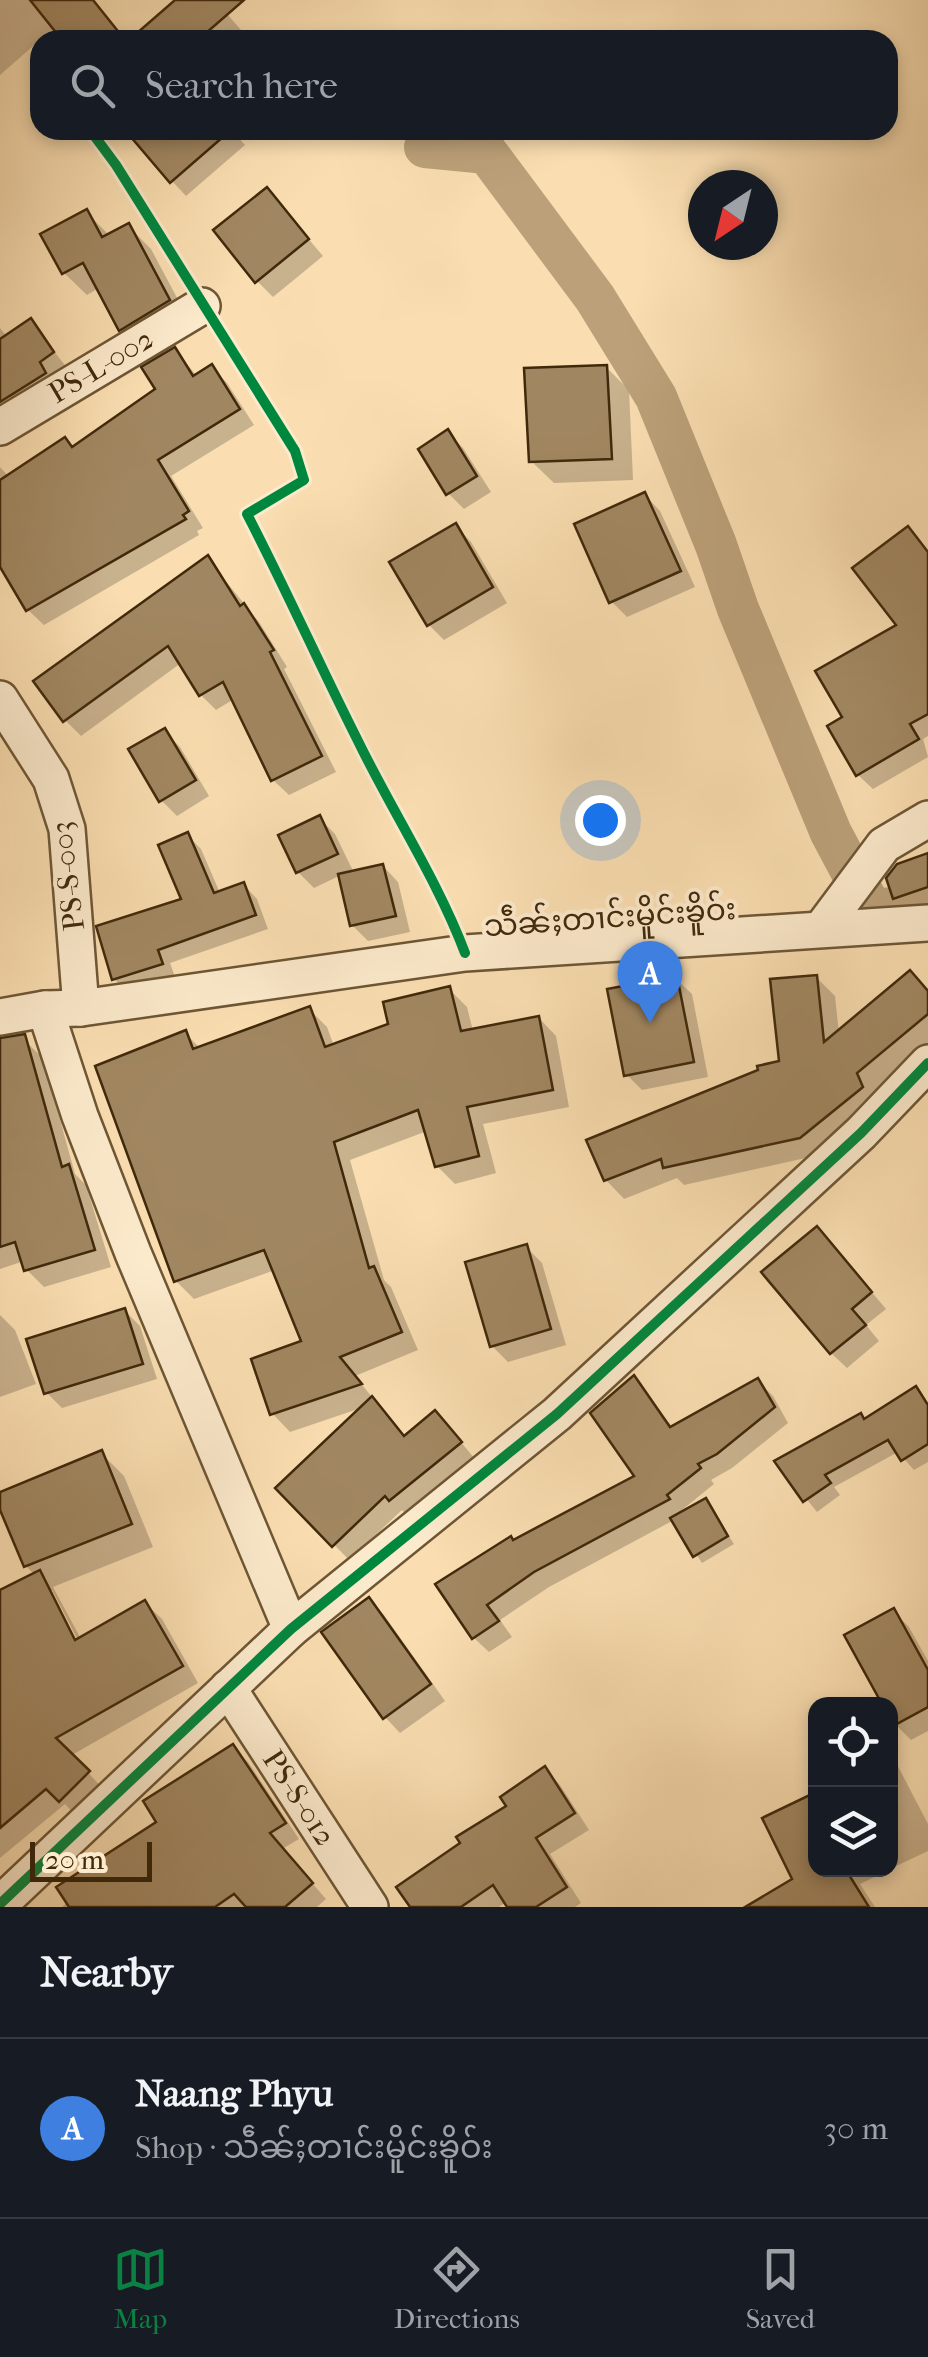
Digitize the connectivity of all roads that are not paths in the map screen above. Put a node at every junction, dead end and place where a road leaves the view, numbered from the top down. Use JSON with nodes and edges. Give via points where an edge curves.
{"nodes":[{"id":1,"x":202,"y":306,"type":"dead end"},
{"id":2,"x":0,"y":427,"type":"edge"},
{"id":3,"x":0,"y":700,"type":"edge"},
{"id":4,"x":928,"y":819,"type":"edge"},
{"id":5,"x":928,"y":923,"type":"edge"},
{"id":6,"x":822,"y":928,"type":"junction"},
{"id":7,"x":81,"y":1008,"type":"junction"},
{"id":8,"x":44,"y":1009,"type":"junction"},
{"id":9,"x":0,"y":1017,"type":"edge"},
{"id":10,"x":928,"y":1063,"type":"edge"},
{"id":11,"x":290,"y":1630,"type":"junction"},
{"id":12,"x":228,"y":1688,"type":"junction"},
{"id":13,"x":0,"y":1904,"type":"edge"},
{"id":14,"x":370,"y":1907,"type":"edge"}],
"edges":[{"from":1,"to":2,"type":"street","name":"PS-L-002"},
{"from":3,"to":7,"type":"street","name":"PS-S-003","via":[[51,780],[68,829]]},
{"from":4,"to":6,"type":"street","via":[[884,844]]},
{"from":5,"to":6,"type":"street","name":"သဵၼ်ႈတၢင်းမိူင်းၶိူဝ်း"},
{"from":6,"to":7,"type":"street","name":"သဵၼ်ႈတၢင်းမိူင်းၶိူဝ်း","via":[[464,954]]},
{"from":7,"to":8,"type":"street","name":"သဵၼ်ႈတၢင်းမိူင်းၶိူဝ်း"},
{"from":8,"to":9,"type":"street","name":"သဵၼ်ႈတၢင်းမိူင်းၶိူဝ်း"},
{"from":8,"to":11,"type":"street","via":[[133,1253]]},
{"from":10,"to":11,"type":"street","via":[[557,1414]]},
{"from":11,"to":12,"type":"street"},
{"from":12,"to":13,"type":"street"},
{"from":12,"to":14,"type":"street","name":"PS-S-012"}]}
